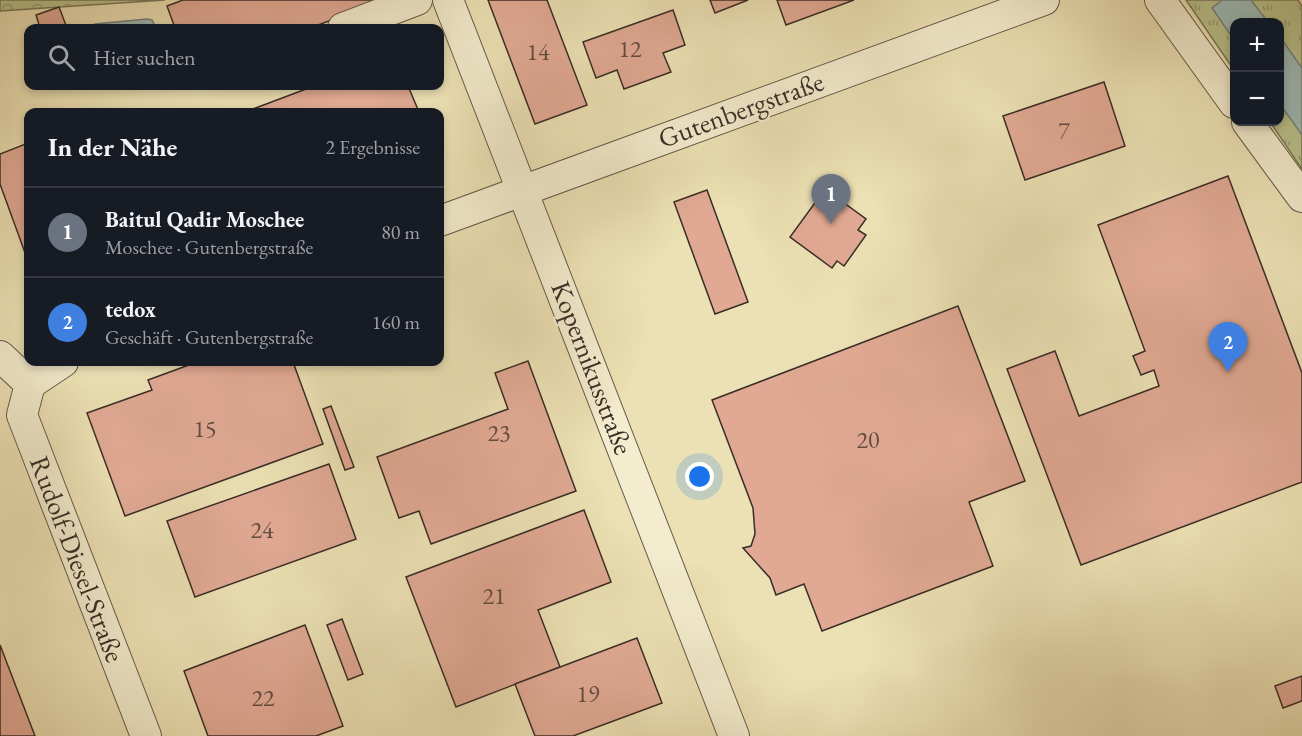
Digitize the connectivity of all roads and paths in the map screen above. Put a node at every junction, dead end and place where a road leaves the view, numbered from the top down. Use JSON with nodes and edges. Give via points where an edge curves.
{"nodes":[{"id":1,"x":417,"y":0,"type":"edge"},
{"id":2,"x":448,"y":0,"type":"edge"},
{"id":3,"x":1044,"y":0,"type":"edge"},
{"id":4,"x":1160,"y":0,"type":"edge"},
{"id":5,"x":354,"y":24,"type":"edge"},
{"id":6,"x":1230,"y":98,"type":"edge"},
{"id":7,"x":1250,"y":126,"type":"edge"},
{"id":8,"x":523,"y":190,"type":"junction"},
{"id":9,"x":1302,"y":197,"type":"edge"},
{"id":10,"x":444,"y":220,"type":"edge"},
{"id":11,"x":0,"y":356,"type":"edge"},
{"id":12,"x":57,"y":366,"type":"edge"},
{"id":13,"x":30,"y":384,"type":"junction"},
{"id":14,"x":146,"y":736,"type":"edge"},
{"id":15,"x":734,"y":736,"type":"edge"}],
"edges":[{"from":1,"to":5,"type":"street"},
{"from":2,"to":8,"type":"street","name":"Kopernikusstraße"},
{"from":3,"to":8,"type":"street","name":"Gutenbergstraße"},
{"from":4,"to":6,"type":"street"},
{"from":7,"to":9,"type":"street"},
{"from":8,"to":10,"type":"street","name":"Gutenbergstraße"},
{"from":8,"to":15,"type":"street","name":"Kopernikusstraße"},
{"from":11,"to":13,"type":"street"},
{"from":12,"to":13,"type":"street"},
{"from":13,"to":14,"type":"street","name":"Rudolf-Diesel-Straße","via":[[22,416]]}]}
